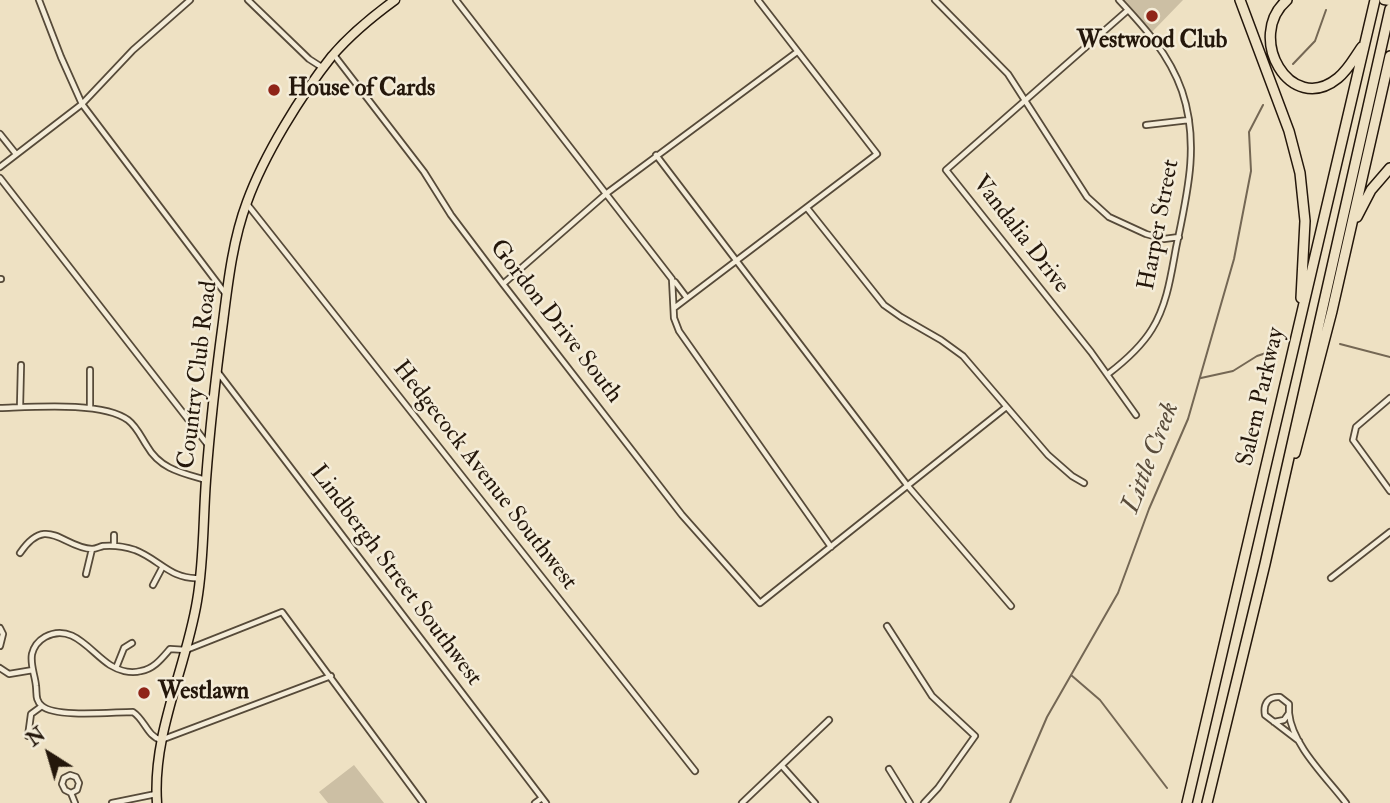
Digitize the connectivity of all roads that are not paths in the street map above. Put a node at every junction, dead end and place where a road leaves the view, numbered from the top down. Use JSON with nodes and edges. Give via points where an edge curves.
{"nodes":[{"id":1,"x":39,"y":0,"type":"edge"},
{"id":2,"x":190,"y":0,"type":"edge"},
{"id":3,"x":247,"y":0,"type":"edge"},
{"id":4,"x":395,"y":0,"type":"edge"},
{"id":5,"x":456,"y":0,"type":"edge"},
{"id":6,"x":758,"y":0,"type":"edge"},
{"id":7,"x":935,"y":0,"type":"edge"},
{"id":8,"x":1119,"y":0,"type":"edge"},
{"id":9,"x":1240,"y":0,"type":"edge"},
{"id":10,"x":1287,"y":0,"type":"edge"},
{"id":11,"x":1376,"y":0,"type":"edge"},
{"id":12,"x":1384,"y":0,"type":"edge"},
{"id":13,"x":1390,"y":1,"type":"edge"},
{"id":14,"x":1390,"y":9,"type":"edge"},
{"id":15,"x":1128,"y":10,"type":"junction"},
{"id":16,"x":1366,"y":41,"type":"junction"},
{"id":17,"x":797,"y":52,"type":"junction"},
{"id":18,"x":333,"y":55,"type":"junction"},
{"id":19,"x":1390,"y":56,"type":"edge"},
{"id":20,"x":323,"y":69,"type":"junction"},
{"id":21,"x":1026,"y":102,"type":"junction"},
{"id":22,"x":82,"y":103,"type":"junction"},
{"id":23,"x":1189,"y":120,"type":"junction"},
{"id":24,"x":1146,"y":125,"type":"dead end"},
{"id":25,"x":0,"y":134,"type":"edge"},
{"id":26,"x":16,"y":155,"type":"junction"},
{"id":27,"x":656,"y":155,"type":"junction"},
{"id":28,"x":0,"y":167,"type":"edge"},
{"id":29,"x":1390,"y":168,"type":"edge"},
{"id":30,"x":0,"y":178,"type":"edge"},
{"id":31,"x":607,"y":193,"type":"junction"},
{"id":32,"x":246,"y":203,"type":"junction"},
{"id":33,"x":807,"y":208,"type":"junction"},
{"id":34,"x":1350,"y":231,"type":"junction"},
{"id":35,"x":1179,"y":237,"type":"junction"},
{"id":36,"x":735,"y":261,"type":"junction"},
{"id":37,"x":672,"y":279,"type":"junction"},
{"id":38,"x":503,"y":284,"type":"junction"},
{"id":39,"x":226,"y":295,"type":"junction"},
{"id":40,"x":687,"y":298,"type":"junction"},
{"id":41,"x":674,"y":308,"type":"junction"},
{"id":42,"x":1301,"y":310,"type":"junction"},
{"id":43,"x":21,"y":365,"type":"dead end"},
{"id":44,"x":90,"y":370,"type":"dead end"},
{"id":45,"x":217,"y":370,"type":"junction"},
{"id":46,"x":1108,"y":374,"type":"junction"},
{"id":47,"x":1390,"y":398,"type":"edge"},
{"id":48,"x":20,"y":407,"type":"junction"},
{"id":49,"x":0,"y":408,"type":"edge"},
{"id":50,"x":90,"y":408,"type":"junction"},
{"id":51,"x":1005,"y":408,"type":"junction"},
{"id":52,"x":1136,"y":415,"type":"dead end"},
{"id":53,"x":209,"y":446,"type":"junction"},
{"id":54,"x":206,"y":480,"type":"junction"},
{"id":55,"x":1084,"y":483,"type":"dead end"},
{"id":56,"x":908,"y":485,"type":"junction"},
{"id":57,"x":1282,"y":487,"type":"junction"},
{"id":58,"x":1390,"y":491,"type":"edge"},
{"id":59,"x":1390,"y":532,"type":"edge"},
{"id":60,"x":114,"y":536,"type":"dead end"},
{"id":61,"x":114,"y":546,"type":"junction"},
{"id":62,"x":831,"y":547,"type":"junction"},
{"id":63,"x":92,"y":549,"type":"junction"},
{"id":64,"x":20,"y":553,"type":"dead end"},
{"id":65,"x":162,"y":568,"type":"junction"},
{"id":66,"x":86,"y":574,"type":"dead end"},
{"id":67,"x":200,"y":578,"type":"junction"},
{"id":68,"x":1331,"y":578,"type":"dead end"},
{"id":69,"x":153,"y":585,"type":"dead end"},
{"id":70,"x":1011,"y":606,"type":"dead end"},
{"id":71,"x":887,"y":626,"type":"dead end"},
{"id":72,"x":0,"y":628,"type":"edge"},
{"id":73,"x":132,"y":643,"type":"dead end"},
{"id":74,"x":0,"y":646,"type":"edge"},
{"id":75,"x":186,"y":650,"type":"junction"},
{"id":76,"x":0,"y":668,"type":"edge"},
{"id":77,"x":116,"y":668,"type":"junction"},
{"id":78,"x":33,"y":670,"type":"junction"},
{"id":79,"x":331,"y":676,"type":"junction"},
{"id":80,"x":42,"y":706,"type":"junction"},
{"id":81,"x":1289,"y":713,"type":"junction"},
{"id":82,"x":829,"y":720,"type":"dead end"},
{"id":83,"x":1274,"y":722,"type":"junction"},
{"id":84,"x":28,"y":736,"type":"dead end"},
{"id":85,"x":162,"y":740,"type":"junction"},
{"id":86,"x":1298,"y":741,"type":"junction"},
{"id":87,"x":782,"y":765,"type":"junction"},
{"id":88,"x":889,"y":769,"type":"dead end"},
{"id":89,"x":695,"y":771,"type":"dead end"},
{"id":90,"x":71,"y":793,"type":"dead end"},
{"id":91,"x":156,"y":799,"type":"edge"},
{"id":92,"x":544,"y":801,"type":"edge"},
{"id":93,"x":75,"y":803,"type":"edge"},
{"id":94,"x":112,"y":803,"type":"edge"},
{"id":95,"x":424,"y":803,"type":"edge"},
{"id":96,"x":535,"y":803,"type":"edge"},
{"id":97,"x":743,"y":803,"type":"edge"},
{"id":98,"x":815,"y":803,"type":"edge"},
{"id":99,"x":911,"y":803,"type":"edge"},
{"id":100,"x":924,"y":803,"type":"edge"},
{"id":101,"x":1187,"y":803,"type":"edge"},
{"id":102,"x":1207,"y":803,"type":"edge"},
{"id":103,"x":1346,"y":803,"type":"edge"}],
"edges":[{"from":1,"to":22,"type":"street"},
{"from":2,"to":22,"type":"street"},
{"from":3,"to":20,"type":"street"},
{"from":4,"to":18,"type":"main road","name":"Country Club Road"},
{"from":5,"to":31,"type":"street"},
{"from":6,"to":17,"type":"street"},
{"from":7,"to":21,"type":"street","via":[[1008,74]]},
{"from":8,"to":15,"type":"street","name":"Harper Street"},
{"from":9,"to":42,"type":"highway","via":[[1298,166],[1305,221]]},
{"from":10,"to":16,"type":"highway","via":[[1274,17],[1270,38],[1277,67],[1290,81],[1313,88],[1328,85],[1348,68]]},
{"from":11,"to":16,"type":"highway","name":"Salem Parkway"},
{"from":12,"to":13,"type":"main road"},
{"from":14,"to":57,"type":"highway","name":"Salem Parkway"},
{"from":15,"to":21,"type":"street","name":"Vandalia Drive"},
{"from":15,"to":23,"type":"street","name":"Harper Street","via":[[1173,69]]},
{"from":16,"to":42,"type":"highway","name":"Salem Parkway"},
{"from":17,"to":27,"type":"street"},
{"from":17,"to":33,"type":"street","via":[[877,154]]},
{"from":18,"to":20,"type":"main road","name":"Country Club Road"},
{"from":18,"to":38,"type":"street","name":"Gordon Drive South"},
{"from":19,"to":34,"type":"highway"},
{"from":20,"to":32,"type":"main road","name":"Country Club Road","via":[[281,134]]},
{"from":21,"to":35,"type":"street","via":[[1073,178],[1110,218],[1164,239]]},
{"from":21,"to":46,"type":"street","name":"Vandalia Drive","via":[[946,170]]},
{"from":22,"to":26,"type":"street"},
{"from":22,"to":39,"type":"street"},
{"from":23,"to":24,"type":"street"},
{"from":23,"to":35,"type":"street","name":"Harper Street","via":[[1191,172]]},
{"from":25,"to":26,"type":"street"},
{"from":26,"to":28,"type":"street"},
{"from":27,"to":31,"type":"street"},
{"from":27,"to":36,"type":"street"},
{"from":29,"to":34,"type":"highway","via":[[1366,197]]},
{"from":30,"to":53,"type":"street"},
{"from":31,"to":37,"type":"street"},
{"from":31,"to":38,"type":"street"},
{"from":32,"to":39,"type":"main road","name":"Country Club Road"},
{"from":32,"to":89,"type":"street","name":"Hedgecock Avenue Southwest"},
{"from":33,"to":36,"type":"street"},
{"from":33,"to":51,"type":"street","via":[[884,305],[963,356]]},
{"from":34,"to":57,"type":"highway","via":[[1320,359]]},
{"from":35,"to":46,"type":"street","name":"Harper Street","via":[[1170,284],[1153,327],[1139,347]]},
{"from":36,"to":40,"type":"street"},
{"from":36,"to":56,"type":"street"},
{"from":37,"to":40,"type":"street"},
{"from":37,"to":41,"type":"street"},
{"from":38,"to":62,"type":"street","name":"Gordon Drive South","via":[[682,515],[760,603]]},
{"from":39,"to":45,"type":"main road","name":"Country Club Road"},
{"from":40,"to":41,"type":"street"},
{"from":41,"to":62,"type":"street","via":[[679,331],[692,353]]},
{"from":42,"to":101,"type":"highway","name":"Salem Parkway"},
{"from":43,"to":48,"type":"street"},
{"from":44,"to":50,"type":"street"},
{"from":45,"to":53,"type":"main road","name":"Country Club Road"},
{"from":45,"to":92,"type":"street","name":"Lindbergh Street Southwest"},
{"from":46,"to":52,"type":"street","name":"Vandalia Drive"},
{"from":47,"to":58,"type":"street","via":[[1353,433],[1353,440]]},
{"from":48,"to":49,"type":"street"},
{"from":48,"to":50,"type":"street"},
{"from":50,"to":54,"type":"street","via":[[127,420],[164,466]]},
{"from":51,"to":55,"type":"street","via":[[1048,455]]},
{"from":51,"to":56,"type":"street"},
{"from":53,"to":54,"type":"main road","name":"Country Club Road"},
{"from":54,"to":67,"type":"main road","name":"Country Club Road"},
{"from":56,"to":62,"type":"street"},
{"from":56,"to":70,"type":"street"},
{"from":57,"to":102,"type":"highway","name":"Salem Parkway"},
{"from":59,"to":68,"type":"street"},
{"from":60,"to":61,"type":"street"},
{"from":61,"to":63,"type":"street"},
{"from":61,"to":65,"type":"street","via":[[140,552]]},
{"from":63,"to":64,"type":"street","via":[[45,534],[35,537]]},
{"from":63,"to":66,"type":"street"},
{"from":65,"to":67,"type":"street","via":[[184,578]]},
{"from":65,"to":69,"type":"street"},
{"from":67,"to":75,"type":"main road","name":"Country Club Road"},
{"from":71,"to":100,"type":"street","via":[[932,696],[975,736]]},
{"from":72,"to":74,"type":"street"},
{"from":73,"to":77,"type":"street","via":[[124,648]]},
{"from":75,"to":77,"type":"street","via":[[170,649],[141,671]]},
{"from":75,"to":79,"type":"street","via":[[282,612]]},
{"from":75,"to":85,"type":"main road","name":"Country Club Road"},
{"from":76,"to":78,"type":"street","via":[[9,674]]},
{"from":77,"to":78,"type":"street","via":[[82,641],[63,633],[38,642],[31,660]]},
{"from":78,"to":80,"type":"street"},
{"from":79,"to":85,"type":"street"},
{"from":79,"to":95,"type":"street"},
{"from":80,"to":84,"type":"street","via":[[31,714]]},
{"from":80,"to":85,"type":"street","via":[[60,711],[133,712],[153,737]]},
{"from":81,"to":83,"type":"street"},
{"from":81,"to":83,"type":"street","via":[[1285,699],[1274,696],[1264,709]]},
{"from":81,"to":86,"type":"street"},
{"from":82,"to":87,"type":"street"},
{"from":83,"to":86,"type":"street"},
{"from":85,"to":91,"type":"main road","name":"Country Club Road"},
{"from":86,"to":103,"type":"street"},
{"from":87,"to":97,"type":"street"},
{"from":87,"to":98,"type":"street"},
{"from":88,"to":99,"type":"street"},
{"from":90,"to":93,"type":"street"},
{"from":91,"to":94,"type":"street"},
{"from":92,"to":96,"type":"street"}]}
